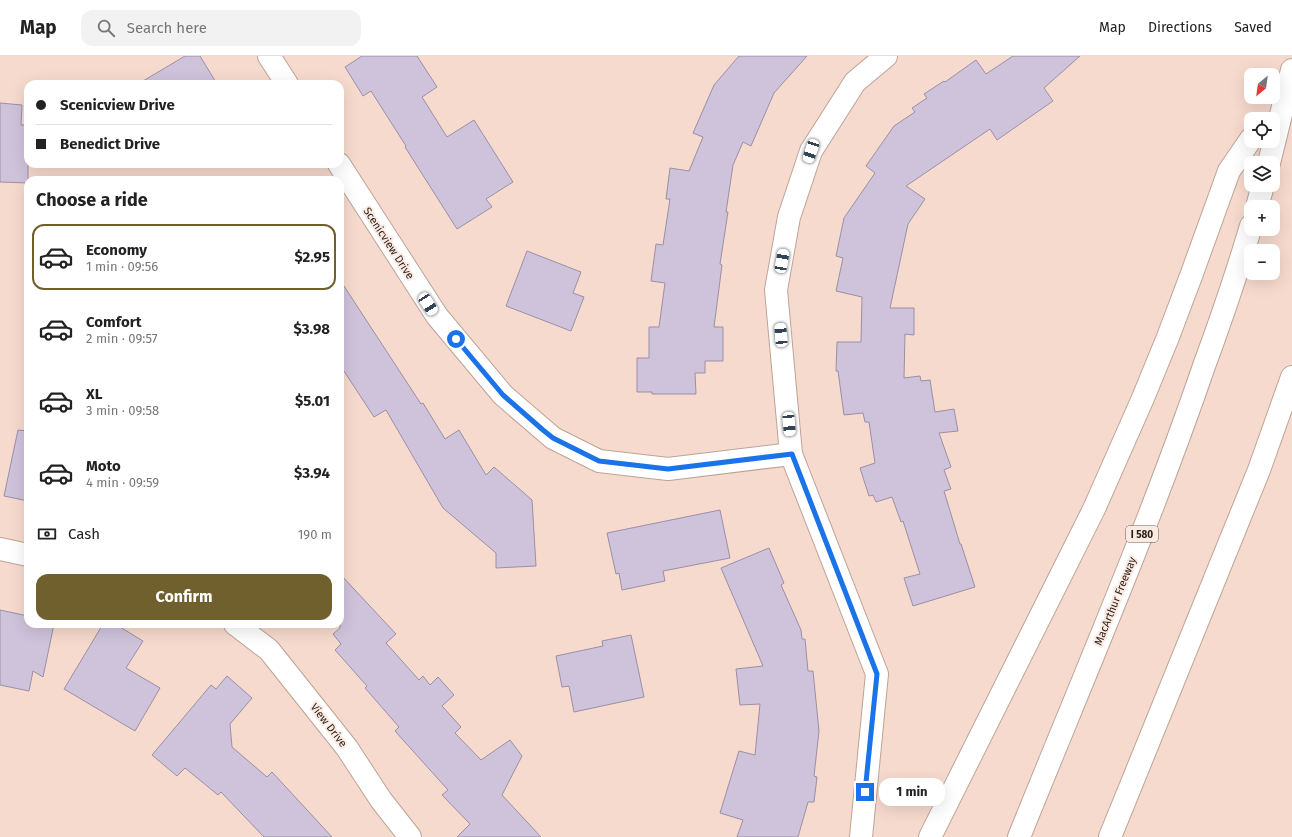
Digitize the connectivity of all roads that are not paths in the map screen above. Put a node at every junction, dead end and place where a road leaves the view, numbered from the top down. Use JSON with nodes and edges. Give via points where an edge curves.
{"nodes":[{"id":1,"x":269,"y":56,"type":"edge"},
{"id":2,"x":886,"y":56,"type":"edge"},
{"id":3,"x":1290,"y":78,"type":"edge"},
{"id":4,"x":284,"y":80,"type":"edge"},
{"id":5,"x":1270,"y":112,"type":"edge"},
{"id":6,"x":1245,"y":148,"type":"edge"},
{"id":7,"x":1271,"y":156,"type":"edge"},
{"id":8,"x":342,"y":168,"type":"edge"},
{"id":9,"x":1248,"y":236,"type":"edge"},
{"id":10,"x":1292,"y":377,"type":"edge"},
{"id":11,"x":792,"y":454,"type":"junction"},
{"id":12,"x":0,"y":549,"type":"edge"},
{"id":13,"x":24,"y":554,"type":"edge"},
{"id":14,"x":240,"y":628,"type":"edge"},
{"id":15,"x":410,"y":837,"type":"edge"},
{"id":16,"x":861,"y":837,"type":"edge"},
{"id":17,"x":930,"y":837,"type":"edge"},
{"id":18,"x":1019,"y":837,"type":"edge"},
{"id":19,"x":1110,"y":837,"type":"edge"}],
"edges":[{"from":1,"to":4,"type":"main road"},
{"from":2,"to":11,"type":"main road","via":[[855,82],[811,151],[789,217],[776,290]]},
{"from":3,"to":5,"type":"main road"},
{"from":3,"to":7,"type":"main road"},
{"from":6,"to":17,"type":"main road","via":[[1229,171],[1144,398],[1097,502]]},
{"from":8,"to":11,"type":"main road","name":"Scenicview Drive","via":[[437,316],[503,395],[553,438],[599,461],[668,469]]},
{"from":9,"to":18,"type":"main road","name":"MacArthur Freeway","number":"I 580","via":[[1178,442]]},
{"from":10,"to":19,"type":"main road","via":[[1256,477]]},
{"from":11,"to":16,"type":"main road","via":[[877,674]]},
{"from":12,"to":13,"type":"main road"},
{"from":14,"to":15,"type":"main road","name":"View Drive","via":[[269,650],[347,748],[381,800]]}]}
